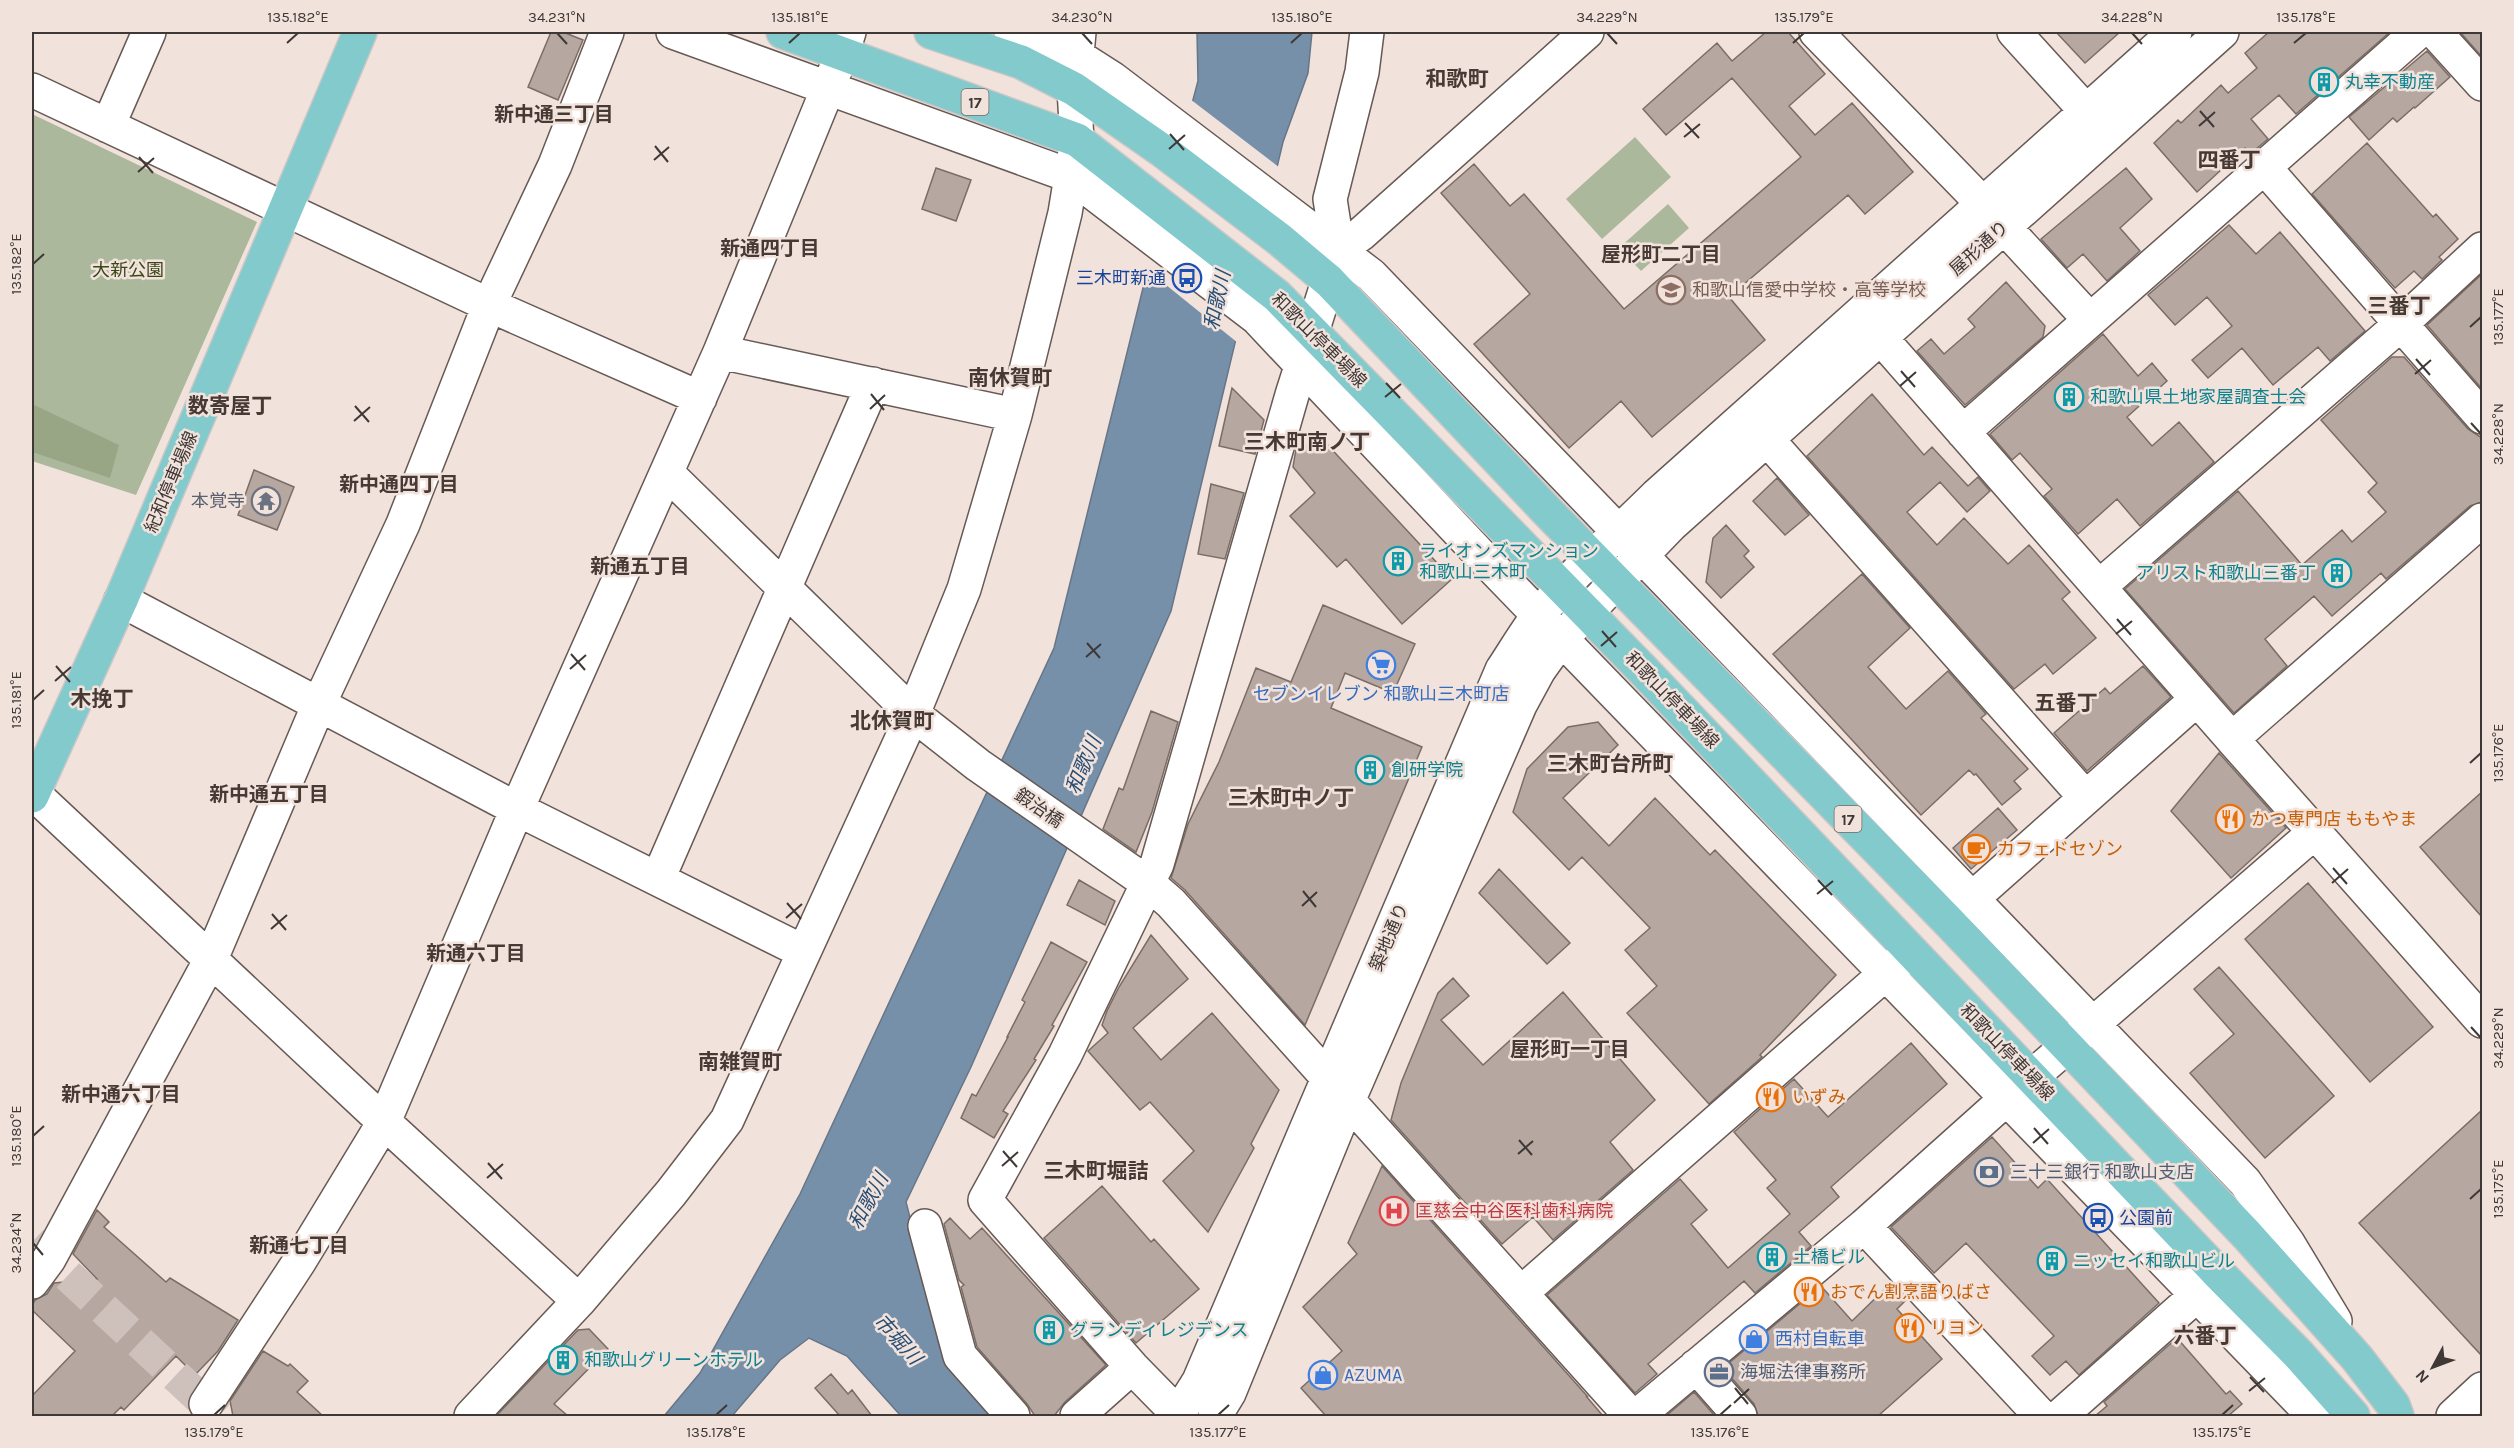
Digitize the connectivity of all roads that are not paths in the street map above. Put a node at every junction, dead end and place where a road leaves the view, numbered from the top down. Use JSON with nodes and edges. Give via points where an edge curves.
{"nodes":[{"id":1,"x":149,"y":32,"type":"edge"},
{"id":2,"x":360,"y":32,"type":"edge"},
{"id":3,"x":607,"y":32,"type":"edge"},
{"id":4,"x":673,"y":32,"type":"edge"},
{"id":5,"x":783,"y":32,"type":"edge"},
{"id":6,"x":931,"y":32,"type":"edge"},
{"id":7,"x":1011,"y":32,"type":"edge"},
{"id":8,"x":1367,"y":32,"type":"edge"},
{"id":9,"x":1587,"y":32,"type":"edge"},
{"id":10,"x":1816,"y":32,"type":"edge"},
{"id":11,"x":2014,"y":32,"type":"edge"},
{"id":12,"x":2175,"y":32,"type":"edge"},
{"id":13,"x":2222,"y":32,"type":"edge"},
{"id":14,"x":2418,"y":32,"type":"edge"},
{"id":15,"x":2435,"y":32,"type":"edge"},
{"id":16,"x":845,"y":43,"type":"edge"},
{"id":17,"x":1078,"y":44,"type":"edge"},
{"id":18,"x":2482,"y":84,"type":"edge"},
{"id":19,"x":828,"y":88,"type":"junction"},
{"id":20,"x":1074,"y":89,"type":"junction"},
{"id":21,"x":32,"y":90,"type":"edge"},
{"id":22,"x":2086,"y":111,"type":"junction"},
{"id":23,"x":108,"y":126,"type":"junction"},
{"id":24,"x":1166,"y":137,"type":"junction"},
{"id":25,"x":1077,"y":140,"type":"junction"},
{"id":26,"x":2264,"y":167,"type":"junction"},
{"id":27,"x":1071,"y":176,"type":"junction"},
{"id":28,"x":286,"y":209,"type":"junction"},
{"id":29,"x":1993,"y":214,"type":"junction"},
{"id":30,"x":1283,"y":225,"type":"junction"},
{"id":31,"x":2482,"y":249,"type":"edge"},
{"id":32,"x":1338,"y":250,"type":"junction"},
{"id":33,"x":1329,"y":282,"type":"junction"},
{"id":34,"x":489,"y":305,"type":"junction"},
{"id":35,"x":2090,"y":320,"type":"junction"},
{"id":36,"x":2401,"y":324,"type":"junction"},
{"id":37,"x":1313,"y":332,"type":"junction"},
{"id":38,"x":1880,"y":337,"type":"junction"},
{"id":39,"x":720,"y":352,"type":"junction"},
{"id":40,"x":1302,"y":365,"type":"junction"},
{"id":41,"x":873,"y":384,"type":"junction"},
{"id":42,"x":700,"y":398,"type":"junction"},
{"id":43,"x":1015,"y":415,"type":"junction"},
{"id":44,"x":2482,"y":417,"type":"edge"},
{"id":45,"x":1963,"y":432,"type":"junction"},
{"id":46,"x":1766,"y":438,"type":"junction"},
{"id":47,"x":668,"y":473,"type":"junction"},
{"id":48,"x":1657,"y":495,"type":"joint"},
{"id":49,"x":1683,"y":514,"type":"joint"},
{"id":50,"x":2482,"y":520,"type":"edge"},
{"id":51,"x":1630,"y":544,"type":"junction"},
{"id":52,"x":1593,"y":557,"type":"junction"},
{"id":53,"x":1616,"y":581,"type":"junction"},
{"id":54,"x":2099,"y":587,"type":"junction"},
{"id":55,"x":785,"y":588,"type":"junction"},
{"id":56,"x":1564,"y":588,"type":"junction"},
{"id":57,"x":121,"y":600,"type":"junction"},
{"id":58,"x":1587,"y":612,"type":"junction"},
{"id":59,"x":1539,"y":615,"type":"junction"},
{"id":60,"x":1561,"y":639,"type":"junction"},
{"id":61,"x":2197,"y":699,"type":"junction"},
{"id":62,"x":319,"y":704,"type":"junction"},
{"id":63,"x":914,"y":714,"type":"junction"},
{"id":64,"x":2232,"y":739,"type":"junction"},
{"id":65,"x":32,"y":795,"type":"edge"},
{"id":66,"x":2085,"y":797,"type":"junction"},
{"id":67,"x":517,"y":809,"type":"junction"},
{"id":68,"x":2315,"y":832,"type":"junction"},
{"id":69,"x":658,"y":879,"type":"junction"},
{"id":70,"x":1149,"y":884,"type":"junction"},
{"id":71,"x":1972,"y":899,"type":"junction"},
{"id":72,"x":1947,"y":921,"type":"junction"},
{"id":73,"x":1911,"y":951,"type":"junction"},
{"id":74,"x":804,"y":952,"type":"junction"},
{"id":75,"x":211,"y":959,"type":"junction"},
{"id":76,"x":1886,"y":974,"type":"junction"},
{"id":77,"x":2482,"y":1021,"type":"edge"},
{"id":78,"x":2093,"y":1024,"type":"junction"},
{"id":79,"x":2067,"y":1046,"type":"junction"},
{"id":80,"x":2031,"y":1077,"type":"junction"},
{"id":81,"x":1339,"y":1089,"type":"junction"},
{"id":82,"x":2006,"y":1099,"type":"junction"},
{"id":83,"x":384,"y":1122,"type":"junction"},
{"id":84,"x":925,"y":1226,"type":"dead end"},
{"id":85,"x":1864,"y":1226,"type":"junction"},
{"id":86,"x":32,"y":1282,"type":"edge"},
{"id":87,"x":2208,"y":1285,"type":"junction"},
{"id":88,"x":1521,"y":1293,"type":"junction"},
{"id":89,"x":579,"y":1300,"type":"junction"},
{"id":90,"x":2357,"y":1358,"type":"junction"},
{"id":91,"x":1696,"y":1366,"type":"junction"},
{"id":92,"x":1132,"y":1367,"type":"junction"},
{"id":93,"x":2482,"y":1389,"type":"edge"},
{"id":94,"x":206,"y":1404,"type":"dead end"},
{"id":95,"x":471,"y":1416,"type":"edge"},
{"id":96,"x":1013,"y":1416,"type":"edge"},
{"id":97,"x":1077,"y":1416,"type":"edge"},
{"id":98,"x":1178,"y":1416,"type":"edge"},
{"id":99,"x":1215,"y":1416,"type":"edge"},
{"id":100,"x":1631,"y":1416,"type":"edge"},
{"id":101,"x":1637,"y":1416,"type":"edge"},
{"id":102,"x":1740,"y":1416,"type":"edge"},
{"id":103,"x":2041,"y":1416,"type":"edge"},
{"id":104,"x":2060,"y":1416,"type":"edge"},
{"id":105,"x":2314,"y":1416,"type":"edge"},
{"id":106,"x":2353,"y":1416,"type":"edge"},
{"id":107,"x":2397,"y":1416,"type":"edge"},
{"id":108,"x":2453,"y":1416,"type":"edge"}],
"edges":[{"from":1,"to":23,"type":"street"},
{"from":2,"to":28,"type":"main road","name":"紀和停車場線"},
{"from":3,"to":34,"type":"street","via":[[555,165]]},
{"from":4,"to":19,"type":"street"},
{"from":5,"to":16,"type":"main road","name":"和歌山停車場線","number":"17"},
{"from":6,"to":20,"type":"main road","number":"17","via":[[1021,62]]},
{"from":7,"to":17,"type":"street"},
{"from":8,"to":32,"type":"street","via":[[1362,72],[1330,199]]},
{"from":9,"to":32,"type":"street","via":[[1361,234]]},
{"from":10,"to":29,"type":"street"},
{"from":11,"to":22,"type":"street"},
{"from":12,"to":22,"type":"street","name":"屋形通り"},
{"from":13,"to":29,"type":"street","name":"屋形通り"},
{"from":14,"to":26,"type":"street"},
{"from":15,"to":18,"type":"street"},
{"from":16,"to":19,"type":"street"},
{"from":16,"to":25,"type":"main road","name":"和歌山停車場線","number":"17"},
{"from":17,"to":20,"type":"street"},
{"from":17,"to":24,"type":"street"},
{"from":19,"to":27,"type":"street"},
{"from":19,"to":39,"type":"street"},
{"from":20,"to":24,"type":"main road","number":"17"},
{"from":20,"to":25,"type":"street"},
{"from":21,"to":23,"type":"street"},
{"from":22,"to":29,"type":"street","name":"屋形通り"},
{"from":23,"to":28,"type":"street"},
{"from":24,"to":30,"type":"main road","number":"17"},
{"from":25,"to":27,"type":"street"},
{"from":25,"to":37,"type":"main road","name":"和歌山停車場線","number":"17","via":[[1266,286]]},
{"from":26,"to":35,"type":"street"},
{"from":26,"to":36,"type":"street"},
{"from":27,"to":40,"type":"street","via":[[1257,318]]},
{"from":27,"to":43,"type":"street"},
{"from":28,"to":34,"type":"street"},
{"from":28,"to":57,"type":"main road","name":"紀和停車場線"},
{"from":29,"to":35,"type":"street"},
{"from":29,"to":38,"type":"street","name":"屋形通り"},
{"from":29,"to":48,"type":"street","name":"屋形通り"},
{"from":30,"to":32,"type":"street"},
{"from":30,"to":33,"type":"main road","number":"17"},
{"from":31,"to":36,"type":"street"},
{"from":32,"to":33,"type":"street"},
{"from":32,"to":51,"type":"street","via":[[1371,275]]},
{"from":33,"to":37,"type":"street"},
{"from":33,"to":52,"type":"main road","number":"17"},
{"from":34,"to":42,"type":"street"},
{"from":34,"to":62,"type":"street","via":[[403,524]]},
{"from":35,"to":45,"type":"street"},
{"from":36,"to":44,"type":"street"},
{"from":36,"to":54,"type":"street"},
{"from":37,"to":40,"type":"street"},
{"from":37,"to":56,"type":"main road","name":"和歌山停車場線","number":"17"},
{"from":38,"to":45,"type":"street"},
{"from":38,"to":46,"type":"street","name":"屋形通り"},
{"from":39,"to":41,"type":"street"},
{"from":39,"to":42,"type":"street"},
{"from":40,"to":59,"type":"street"},
{"from":40,"to":70,"type":"street"},
{"from":41,"to":43,"type":"street"},
{"from":41,"to":55,"type":"street"},
{"from":42,"to":47,"type":"street"},
{"from":43,"to":63,"type":"street","via":[[964,589]]},
{"from":45,"to":54,"type":"street"},
{"from":46,"to":49,"type":"street","name":"屋形通り"},
{"from":46,"to":66,"type":"street"},
{"from":47,"to":55,"type":"street","name":"鍜治橋"},
{"from":47,"to":67,"type":"street"},
{"from":48,"to":51,"type":"street","name":"築地通り"},
{"from":49,"to":51,"type":"street","name":"築地通り"},
{"from":50,"to":64,"type":"street"},
{"from":51,"to":52,"type":"street","name":"築地通り"},
{"from":51,"to":53,"type":"street","name":"築地通り"},
{"from":51,"to":71,"type":"street"},
{"from":52,"to":53,"type":"main road","number":"17"},
{"from":52,"to":56,"type":"street","name":"築地通り"},
{"from":53,"to":58,"type":"street","name":"築地通り"},
{"from":53,"to":72,"type":"main road","number":"17"},
{"from":54,"to":61,"type":"street"},
{"from":55,"to":63,"type":"street","name":"鍜治橋"},
{"from":55,"to":69,"type":"street"},
{"from":56,"to":58,"type":"main road","name":"和歌山停車場線","number":"17"},
{"from":56,"to":59,"type":"street","name":"築地通り"},
{"from":57,"to":62,"type":"street"},
{"from":57,"to":65,"type":"main road","name":"紀和停車場線"},
{"from":58,"to":60,"type":"street","name":"築地通り"},
{"from":58,"to":73,"type":"main road","name":"和歌山停車場線","number":"17"},
{"from":59,"to":60,"type":"street"},
{"from":59,"to":81,"type":"street","name":"築地通り","via":[[1502,669]]},
{"from":60,"to":76,"type":"street"},
{"from":60,"to":81,"type":"street","name":"築地通り","via":[[1520,705]]},
{"from":61,"to":64,"type":"street"},
{"from":61,"to":66,"type":"street"},
{"from":62,"to":67,"type":"street"},
{"from":62,"to":75,"type":"street"},
{"from":63,"to":70,"type":"street","name":"鍜治橋","via":[[978,765]]},
{"from":63,"to":74,"type":"street"},
{"from":64,"to":68,"type":"street"},
{"from":65,"to":75,"type":"street"},
{"from":66,"to":71,"type":"street"},
{"from":67,"to":69,"type":"street"},
{"from":67,"to":83,"type":"street"},
{"from":68,"to":77,"type":"street"},
{"from":68,"to":78,"type":"street"},
{"from":69,"to":74,"type":"street"},
{"from":70,"to":81,"type":"street","name":"鍜治橋","via":[[1171,903]]},
{"from":70,"to":92,"type":"street","via":[[1065,1055],[985,1200]]},
{"from":71,"to":72,"type":"street"},
{"from":71,"to":78,"type":"street"},
{"from":72,"to":79,"type":"main road","number":"17"},
{"from":73,"to":76,"type":"street"},
{"from":73,"to":80,"type":"main road","name":"和歌山停車場線","number":"17"},
{"from":74,"to":89,"type":"street","via":[[727,1120],[671,1193]]},
{"from":75,"to":83,"type":"street"},
{"from":75,"to":86,"type":"street","via":[[49,1259]]},
{"from":76,"to":82,"type":"street"},
{"from":76,"to":88,"type":"street"},
{"from":78,"to":79,"type":"street"},
{"from":78,"to":90,"type":"street","via":[[2245,1182],[2288,1243]]},
{"from":79,"to":80,"type":"street"},
{"from":79,"to":90,"type":"main road","number":"17","via":[[2247,1235]]},
{"from":80,"to":82,"type":"street"},
{"from":80,"to":87,"type":"main road","name":"和歌山停車場線","number":"17"},
{"from":81,"to":88,"type":"street","name":"鍜治橋"},
{"from":81,"to":98,"type":"street","name":"築地通り","via":[[1199,1381]]},
{"from":81,"to":99,"type":"street","name":"築地通り","via":[[1228,1393]]},
{"from":82,"to":85,"type":"street"},
{"from":82,"to":87,"type":"street"},
{"from":83,"to":89,"type":"street"},
{"from":83,"to":94,"type":"street","via":[[299,1263]]},
{"from":84,"to":96,"type":"street","via":[[960,1356]]},
{"from":85,"to":91,"type":"street"},
{"from":85,"to":103,"type":"street"},
{"from":87,"to":104,"type":"street"},
{"from":87,"to":105,"type":"street"},
{"from":87,"to":106,"type":"main road","name":"和歌山停車場線","number":"17","via":[[2298,1354]]},
{"from":88,"to":100,"type":"street","name":"鍜治橋"},
{"from":89,"to":95,"type":"street"},
{"from":90,"to":107,"type":"main road","number":"17"},
{"from":91,"to":101,"type":"street"},
{"from":91,"to":102,"type":"street"},
{"from":92,"to":97,"type":"street"},
{"from":92,"to":98,"type":"street"},
{"from":93,"to":108,"type":"street"}]}
